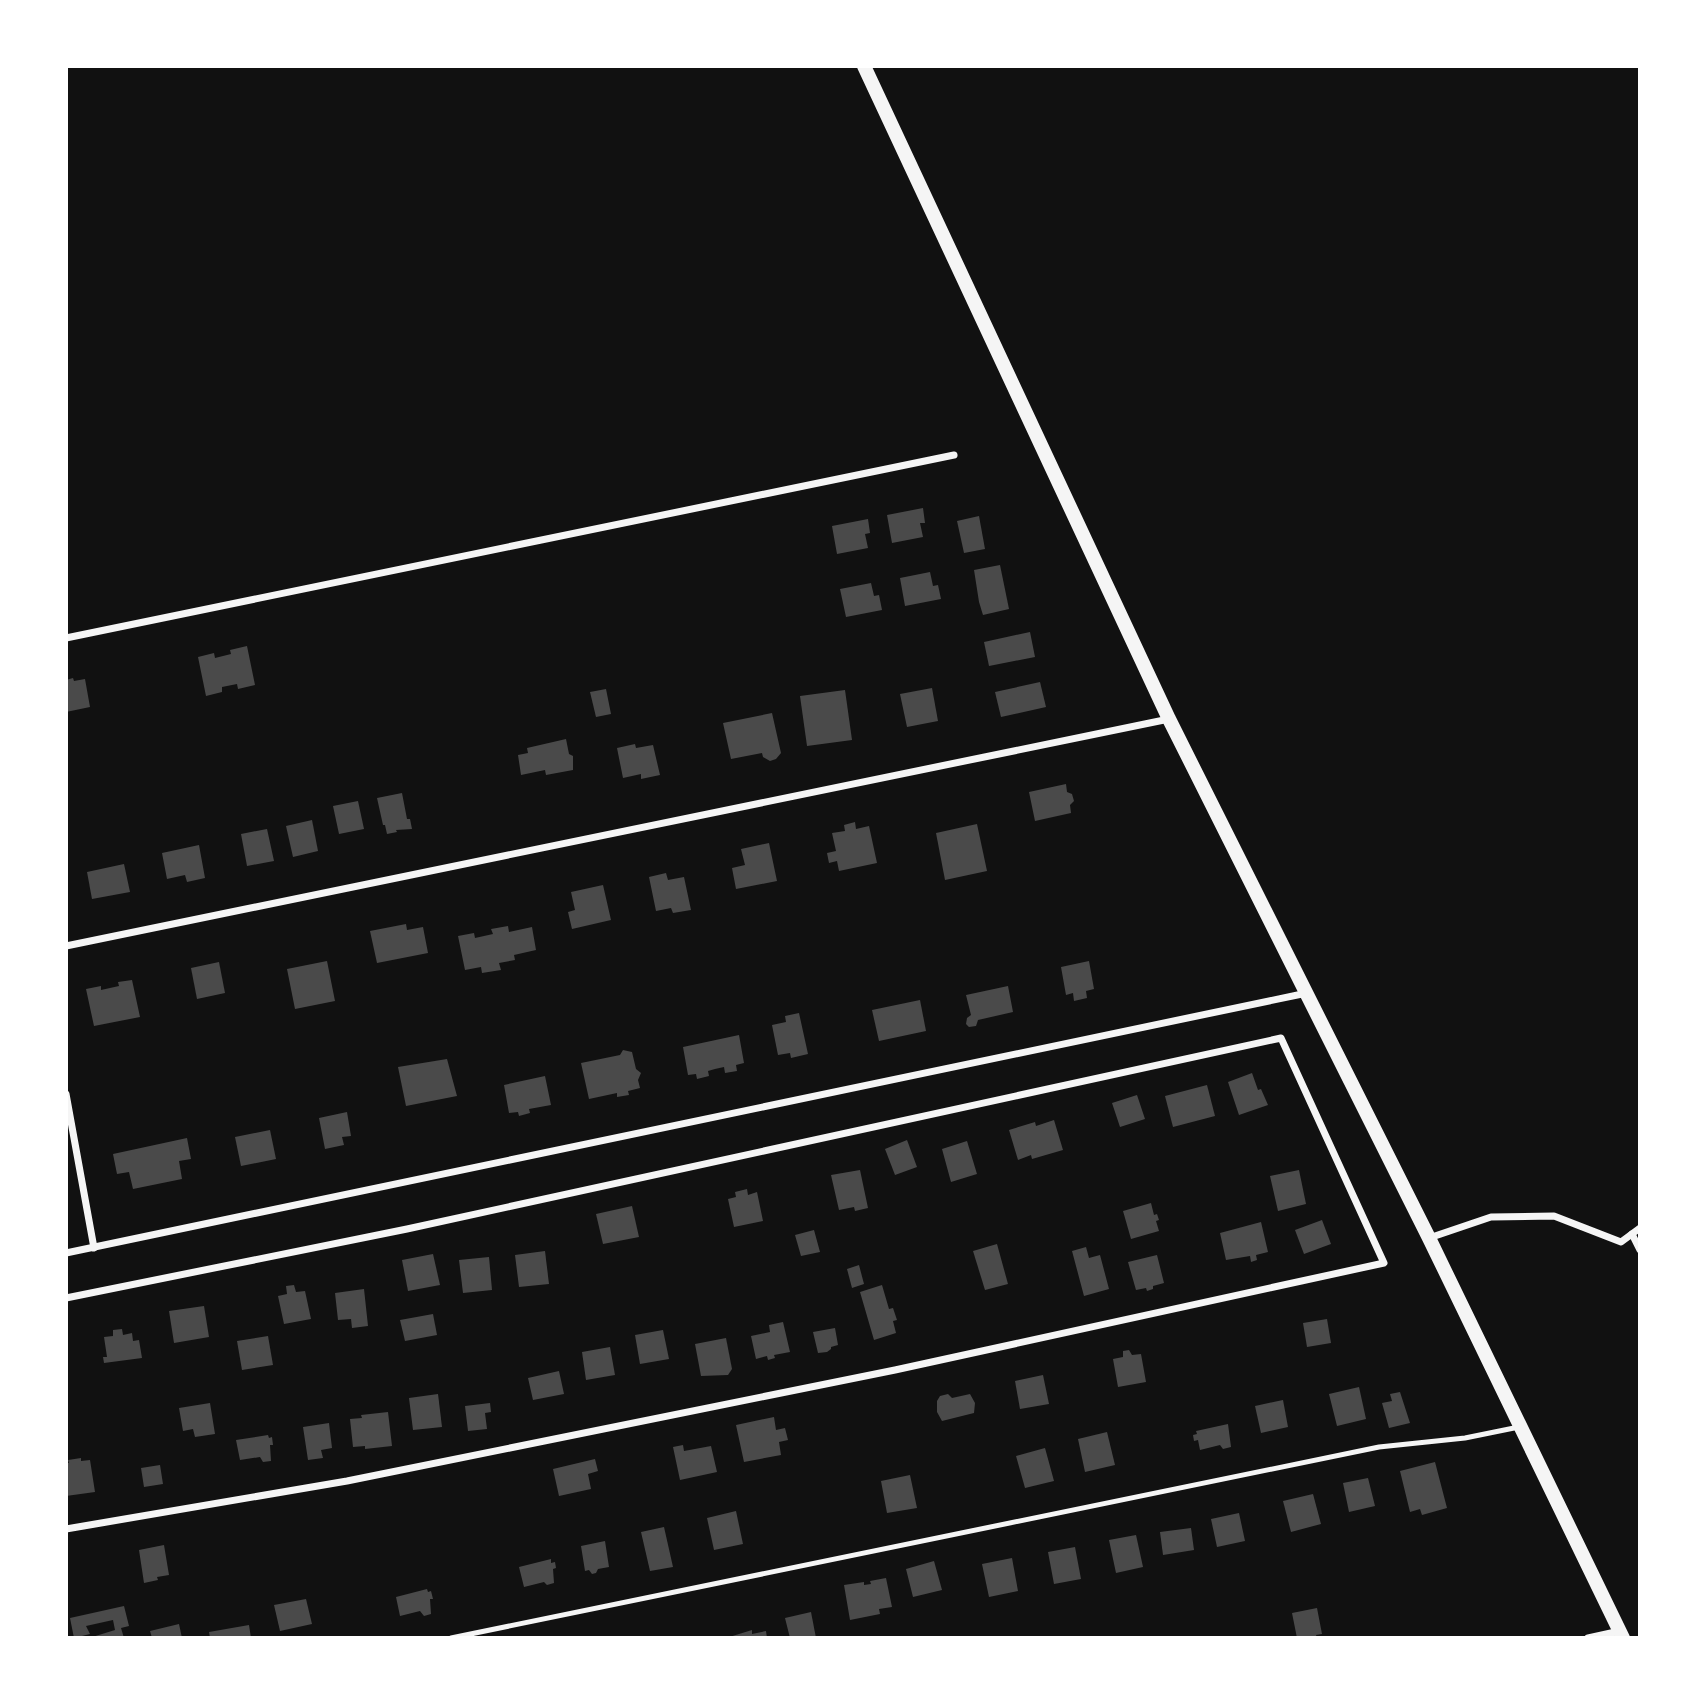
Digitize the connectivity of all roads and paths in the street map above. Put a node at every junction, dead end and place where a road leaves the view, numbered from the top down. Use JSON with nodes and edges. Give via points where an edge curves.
{"nodes":[{"id":1,"x":864,"y":66,"type":"edge"},
{"id":2,"x":954,"y":455,"type":"dead end"},
{"id":3,"x":66,"y":638,"type":"edge"},
{"id":4,"x":1168,"y":719,"type":"junction"},
{"id":5,"x":66,"y":946,"type":"edge"},
{"id":6,"x":1307,"y":993,"type":"junction"},
{"id":7,"x":66,"y":1094,"type":"edge"},
{"id":8,"x":1640,"y":1227,"type":"edge"},
{"id":9,"x":1632,"y":1234,"type":"junction"},
{"id":10,"x":1429,"y":1238,"type":"junction"},
{"id":11,"x":94,"y":1248,"type":"junction"},
{"id":12,"x":1640,"y":1250,"type":"edge"},
{"id":13,"x":66,"y":1252,"type":"edge"},
{"id":14,"x":66,"y":1298,"type":"edge"},
{"id":15,"x":1521,"y":1427,"type":"junction"},
{"id":16,"x":66,"y":1529,"type":"edge"},
{"id":17,"x":1621,"y":1634,"type":"edge"},
{"id":18,"x":451,"y":1637,"type":"edge"},
{"id":19,"x":1588,"y":1637,"type":"edge"}],
"edges":[{"from":1,"to":4,"type":"main road"},
{"from":2,"to":3,"type":"street"},
{"from":4,"to":5,"type":"street"},
{"from":4,"to":6,"type":"main road"},
{"from":6,"to":10,"type":"main road"},
{"from":6,"to":11,"type":"street"},
{"from":7,"to":11,"type":"street"},
{"from":8,"to":9,"type":"street"},
{"from":9,"to":10,"type":"street","via":[[1621,1242],[1553,1216],[1491,1217]]},
{"from":9,"to":12,"type":"street"},
{"from":10,"to":15,"type":"main road"},
{"from":11,"to":13,"type":"street"},
{"from":14,"to":16,"type":"street","via":[[407,1229],[1281,1038],[1384,1263],[895,1370],[346,1480]]},
{"from":15,"to":17,"type":"main road"},
{"from":15,"to":18,"type":"lane","via":[[1379,1447]]},
{"from":17,"to":19,"type":"street"}]}
